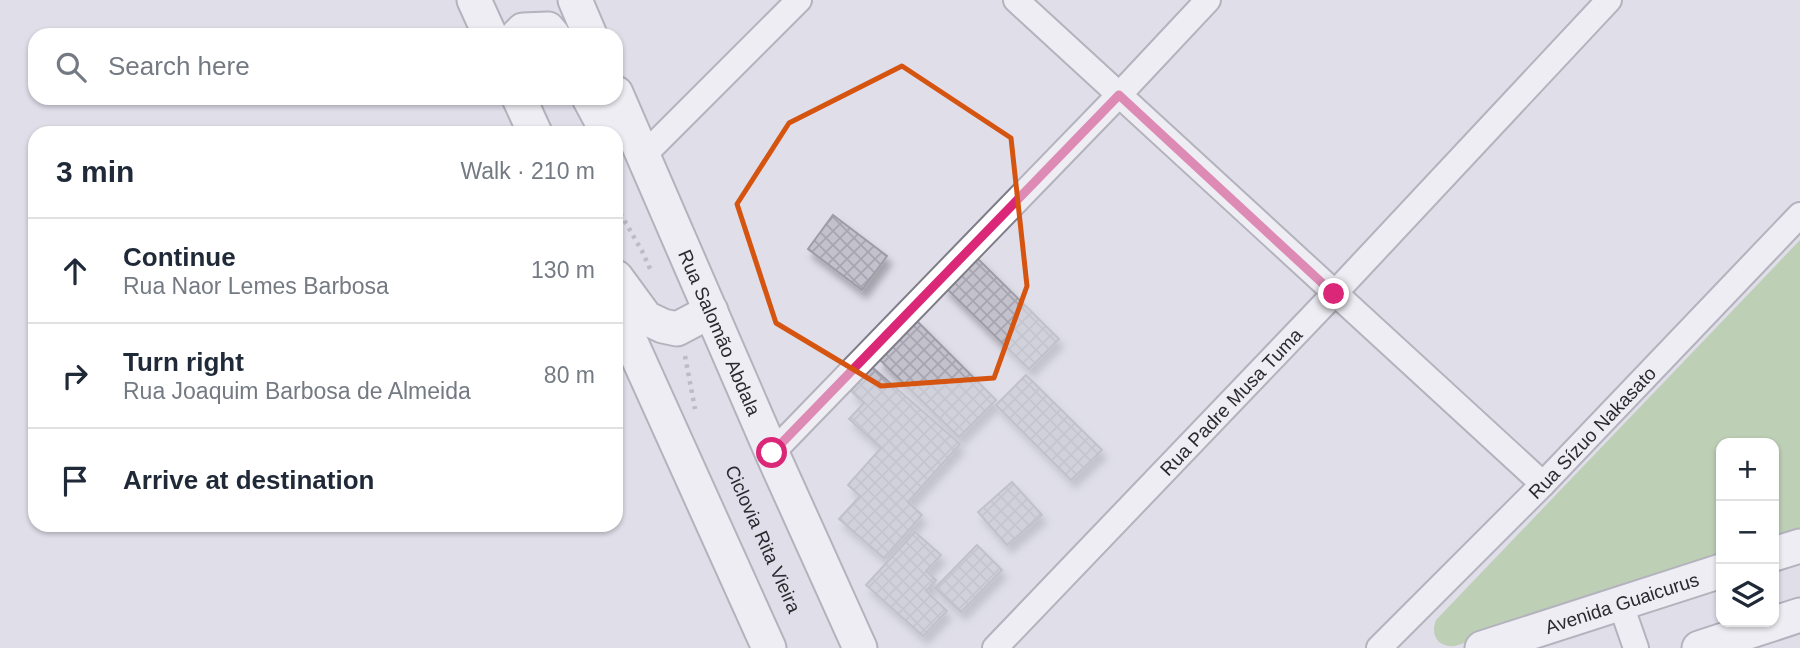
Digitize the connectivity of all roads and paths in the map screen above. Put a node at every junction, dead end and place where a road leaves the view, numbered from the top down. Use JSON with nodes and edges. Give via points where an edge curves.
{"nodes":[{"id":1,"x":474,"y":0,"type":"edge"},
{"id":2,"x":575,"y":0,"type":"edge"},
{"id":3,"x":799,"y":0,"type":"edge"},
{"id":4,"x":1016,"y":0,"type":"edge"},
{"id":5,"x":1208,"y":0,"type":"edge"},
{"id":6,"x":1609,"y":0,"type":"edge"},
{"id":7,"x":487,"y":28,"type":"edge"},
{"id":8,"x":587,"y":28,"type":"edge"},
{"id":9,"x":1119,"y":95,"type":"junction"},
{"id":10,"x":522,"y":105,"type":"edge"},
{"id":11,"x":594,"y":105,"type":"edge"},
{"id":12,"x":621,"y":105,"type":"edge"},
{"id":13,"x":532,"y":126,"type":"edge"},
{"id":14,"x":605,"y":126,"type":"edge"},
{"id":15,"x":623,"y":144,"type":"edge"},
{"id":16,"x":649,"y":166,"type":"junction"},
{"id":17,"x":1800,"y":215,"type":"edge"},
{"id":18,"x":623,"y":218,"type":"edge"},
{"id":19,"x":652,"y":274,"type":"dead end"},
{"id":20,"x":623,"y":287,"type":"edge"},
{"id":21,"x":1334,"y":294,"type":"junction"},
{"id":22,"x":711,"y":311,"type":"junction"},
{"id":23,"x":623,"y":326,"type":"edge"},
{"id":24,"x":677,"y":329,"type":"junction"},
{"id":25,"x":698,"y":417,"type":"dead end"},
{"id":26,"x":772,"y":453,"type":"junction"},
{"id":27,"x":1542,"y":484,"type":"junction"},
{"id":28,"x":1800,"y":546,"type":"edge"},
{"id":29,"x":1779,"y":552,"type":"edge"},
{"id":30,"x":1716,"y":572,"type":"edge"},
{"id":31,"x":1620,"y":602,"type":"junction"},
{"id":32,"x":1800,"y":615,"type":"edge"},
{"id":33,"x":757,"y":642,"type":"edge"},
{"id":34,"x":860,"y":648,"type":"edge"},
{"id":35,"x":995,"y":648,"type":"edge"},
{"id":36,"x":1379,"y":648,"type":"edge"},
{"id":37,"x":1482,"y":648,"type":"edge"},
{"id":38,"x":1636,"y":648,"type":"edge"},
{"id":39,"x":1699,"y":648,"type":"edge"}],
"edges":[{"from":1,"to":7,"type":"street"},
{"from":2,"to":8,"type":"street"},
{"from":3,"to":16,"type":"street"},
{"from":4,"to":9,"type":"street"},
{"from":5,"to":9,"type":"street"},
{"from":6,"to":21,"type":"street","name":"Rua Padre Musa Tuma"},
{"from":9,"to":21,"type":"street"},
{"from":9,"to":26,"type":"street"},
{"from":10,"to":13,"type":"street"},
{"from":11,"to":14,"type":"street"},
{"from":12,"to":16,"type":"street","name":"Rua Salomão Abdala"},
{"from":15,"to":16,"type":"street"},
{"from":16,"to":22,"type":"street","name":"Rua Salomão Abdala"},
{"from":17,"to":27,"type":"street","name":"Rua Sízuo Nakasato"},
{"from":18,"to":19,"type":"path"},
{"from":20,"to":24,"type":"street","via":[[646,318]]},
{"from":21,"to":27,"type":"street"},
{"from":21,"to":35,"type":"street","name":"Rua Padre Musa Tuma"},
{"from":22,"to":24,"type":"street"},
{"from":22,"to":26,"type":"street","name":"Rua Salomão Abdala"},
{"from":23,"to":33,"type":"street"},
{"from":24,"to":25,"type":"path"},
{"from":26,"to":34,"type":"street","name":"Rua Salomão Abdala"},
{"from":27,"to":36,"type":"street","name":"Rua Sízuo Nakasato"},
{"from":28,"to":29,"type":"street"},
{"from":30,"to":31,"type":"street","name":"Avenida Guaicurus"},
{"from":31,"to":37,"type":"street","name":"Avenida Guaicurus"},
{"from":31,"to":38,"type":"street"},
{"from":32,"to":39,"type":"street"}]}
